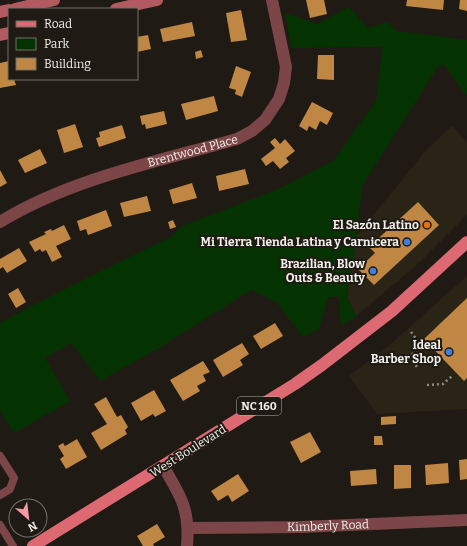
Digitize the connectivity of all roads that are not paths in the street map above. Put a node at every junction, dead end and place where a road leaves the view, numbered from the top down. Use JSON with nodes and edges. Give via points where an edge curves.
{"nodes":[{"id":1,"x":54,"y":0,"type":"edge"},
{"id":2,"x":157,"y":0,"type":"edge"},
{"id":3,"x":272,"y":0,"type":"edge"},
{"id":4,"x":19,"y":8,"type":"edge"},
{"id":5,"x":121,"y":8,"type":"edge"},
{"id":6,"x":0,"y":222,"type":"edge"},
{"id":7,"x":467,"y":242,"type":"edge"},
{"id":8,"x":0,"y":456,"type":"edge"},
{"id":9,"x":163,"y":466,"type":"junction"},
{"id":10,"x":0,"y":495,"type":"edge"},
{"id":11,"x":467,"y":520,"type":"edge"},
{"id":12,"x":0,"y":525,"type":"edge"},
{"id":13,"x":188,"y":528,"type":"junction"},
{"id":14,"x":13,"y":546,"type":"edge"},
{"id":15,"x":33,"y":546,"type":"edge"},
{"id":16,"x":187,"y":546,"type":"edge"}],
"edges":[{"from":1,"to":4,"type":"main road"},
{"from":2,"to":5,"type":"main road"},
{"from":3,"to":6,"type":"street","name":"Brentwood Place","via":[[286,67],[284,82],[279,99],[270,114],[252,131],[237,139],[70,188]]},
{"from":7,"to":9,"type":"main road","name":"West Boulevard","number":"NC 160","via":[[392,311],[322,365]]},
{"from":8,"to":10,"type":"lane","via":[[14,478],[10,489]]},
{"from":9,"to":13,"type":"street","via":[[181,497]]},
{"from":9,"to":15,"type":"main road","name":"West Boulevard","number":"NC 160"},
{"from":11,"to":13,"type":"street","name":"Kimberly Road","via":[[295,527]]},
{"from":12,"to":14,"type":"lane"},
{"from":13,"to":16,"type":"street"}]}
